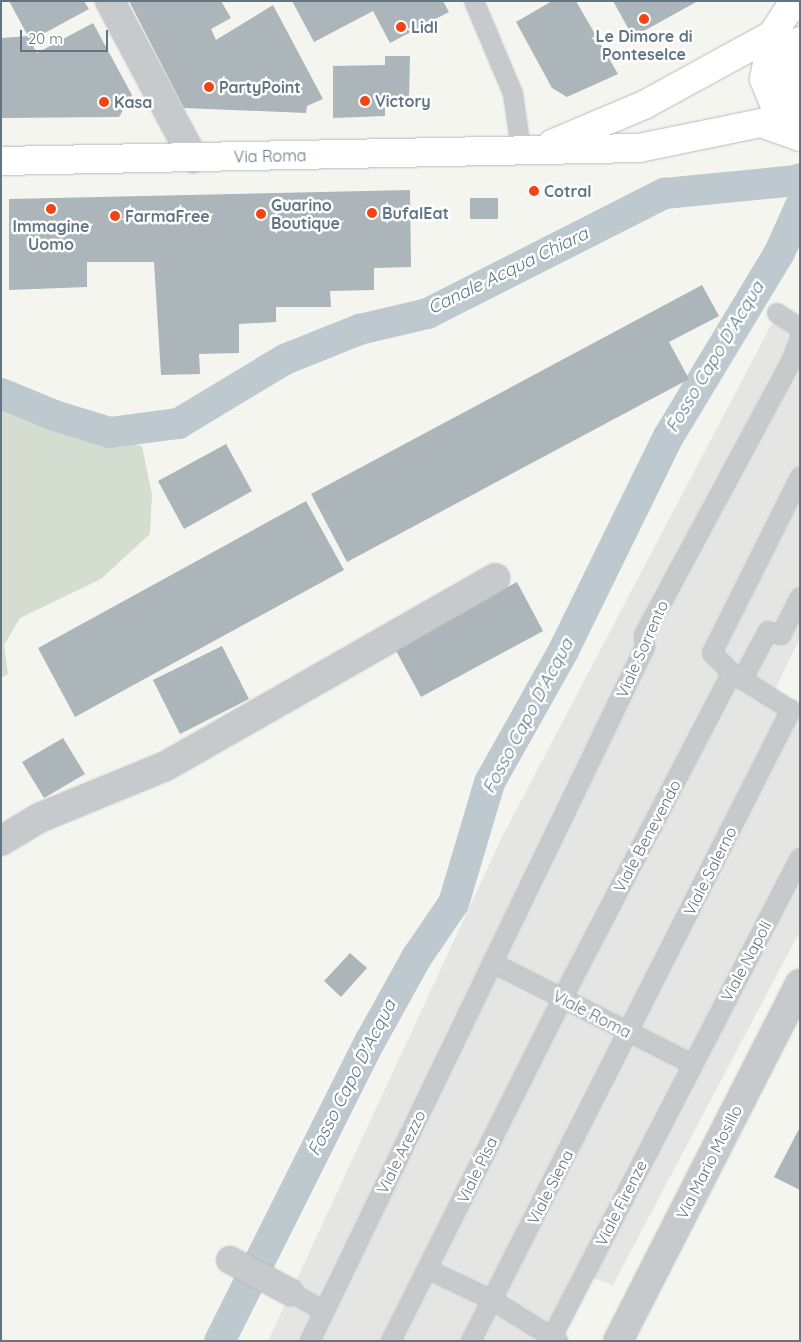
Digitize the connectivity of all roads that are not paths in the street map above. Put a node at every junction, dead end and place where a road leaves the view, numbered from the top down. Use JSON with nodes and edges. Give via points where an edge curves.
{"nodes":[{"id":1,"x":110,"y":1,"type":"edge"},
{"id":2,"x":474,"y":1,"type":"edge"},
{"id":3,"x":795,"y":6,"type":"edge"},
{"id":4,"x":772,"y":35,"type":"junction"},
{"id":5,"x":800,"y":41,"type":"edge"},
{"id":6,"x":800,"y":102,"type":"edge"},
{"id":7,"x":800,"y":135,"type":"edge"},
{"id":8,"x":530,"y":149,"type":"junction"},
{"id":9,"x":193,"y":158,"type":"junction"},
{"id":10,"x":1,"y":161,"type":"edge"},
{"id":11,"x":777,"y":313,"type":"dead end"},
{"id":12,"x":800,"y":328,"type":"edge"},
{"id":13,"x":800,"y":339,"type":"edge"},
{"id":14,"x":795,"y":365,"type":"edge"},
{"id":15,"x":797,"y":488,"type":"edge"},
{"id":16,"x":495,"y":578,"type":"dead end"},
{"id":17,"x":800,"y":596,"type":"edge"},
{"id":18,"x":737,"y":676,"type":"junction"},
{"id":19,"x":1,"y":841,"type":"edge"},
{"id":20,"x":800,"y":858,"type":"edge"},
{"id":21,"x":493,"y":963,"type":"junction"},
{"id":22,"x":800,"y":984,"type":"edge"},
{"id":23,"x":562,"y":999,"type":"junction"},
{"id":24,"x":629,"y":1033,"type":"junction"},
{"id":25,"x":692,"y":1064,"type":"junction"},
{"id":26,"x":230,"y":1260,"type":"dead end"},
{"id":27,"x":428,"y":1269,"type":"junction"},
{"id":28,"x":290,"y":1292,"type":"joint"},
{"id":29,"x":492,"y":1300,"type":"junction"},
{"id":30,"x":324,"y":1311,"type":"junction"},
{"id":31,"x":554,"y":1339,"type":"edge"},
{"id":32,"x":310,"y":1341,"type":"edge"},
{"id":33,"x":391,"y":1341,"type":"edge"},
{"id":34,"x":471,"y":1341,"type":"edge"},
{"id":35,"x":618,"y":1341,"type":"edge"}],
"edges":[{"from":1,"to":9,"type":"street"},
{"from":2,"to":8,"type":"lane","via":[[514,94]]},
{"from":3,"to":4,"type":"main road"},
{"from":4,"to":7,"type":"main road","via":[[764,79],[777,112]]},
{"from":4,"to":8,"type":"main road","via":[[644,105]]},
{"from":5,"to":6,"type":"main road","via":[[794,45],[788,75],[796,100]]},
{"from":7,"to":8,"type":"main road","name":"Via Roma","via":[[761,123],[639,148]]},
{"from":8,"to":9,"type":"main road","name":"Via Roma"},
{"from":9,"to":10,"type":"main road","name":"Via Roma"},
{"from":11,"to":12,"type":"lane"},
{"from":13,"to":14,"type":"lane","name":"Viale Sorrento"},
{"from":14,"to":21,"type":"lane","name":"Viale Sorrento","via":[[644,635],[646,647]]},
{"from":15,"to":18,"type":"lane","via":[[712,653]]},
{"from":16,"to":19,"type":"street","via":[[166,766],[39,818]]},
{"from":17,"to":18,"type":"lane","name":"Viale Benevendo","via":[[780,635],[768,630]]},
{"from":18,"to":23,"type":"lane","name":"Viale Benevendo"},
{"from":18,"to":24,"type":"lane","name":"Viale Salerno","via":[[791,710]]},
{"from":20,"to":25,"type":"lane","name":"Viale Napoli"},
{"from":21,"to":23,"type":"lane","name":"Viale Roma"},
{"from":21,"to":30,"type":"lane","name":"Viale Arezzo"},
{"from":22,"to":35,"type":"street","name":"Via Mario Mosillo"},
{"from":23,"to":24,"type":"lane","name":"Viale Roma"},
{"from":23,"to":27,"type":"lane","name":"Viale Pisa"},
{"from":24,"to":25,"type":"lane","name":"Viale Roma"},
{"from":24,"to":29,"type":"lane","name":"Viale Siena"},
{"from":25,"to":31,"type":"lane","name":"Viale Firenze"},
{"from":26,"to":28,"type":"street"},
{"from":27,"to":29,"type":"lane"},
{"from":27,"to":33,"type":"lane","name":"Viale Pisa"},
{"from":28,"to":30,"type":"lane"},
{"from":29,"to":31,"type":"lane"},
{"from":29,"to":34,"type":"lane","name":"Viale Siena"},
{"from":30,"to":32,"type":"lane","name":"Viale Arezzo"}]}
